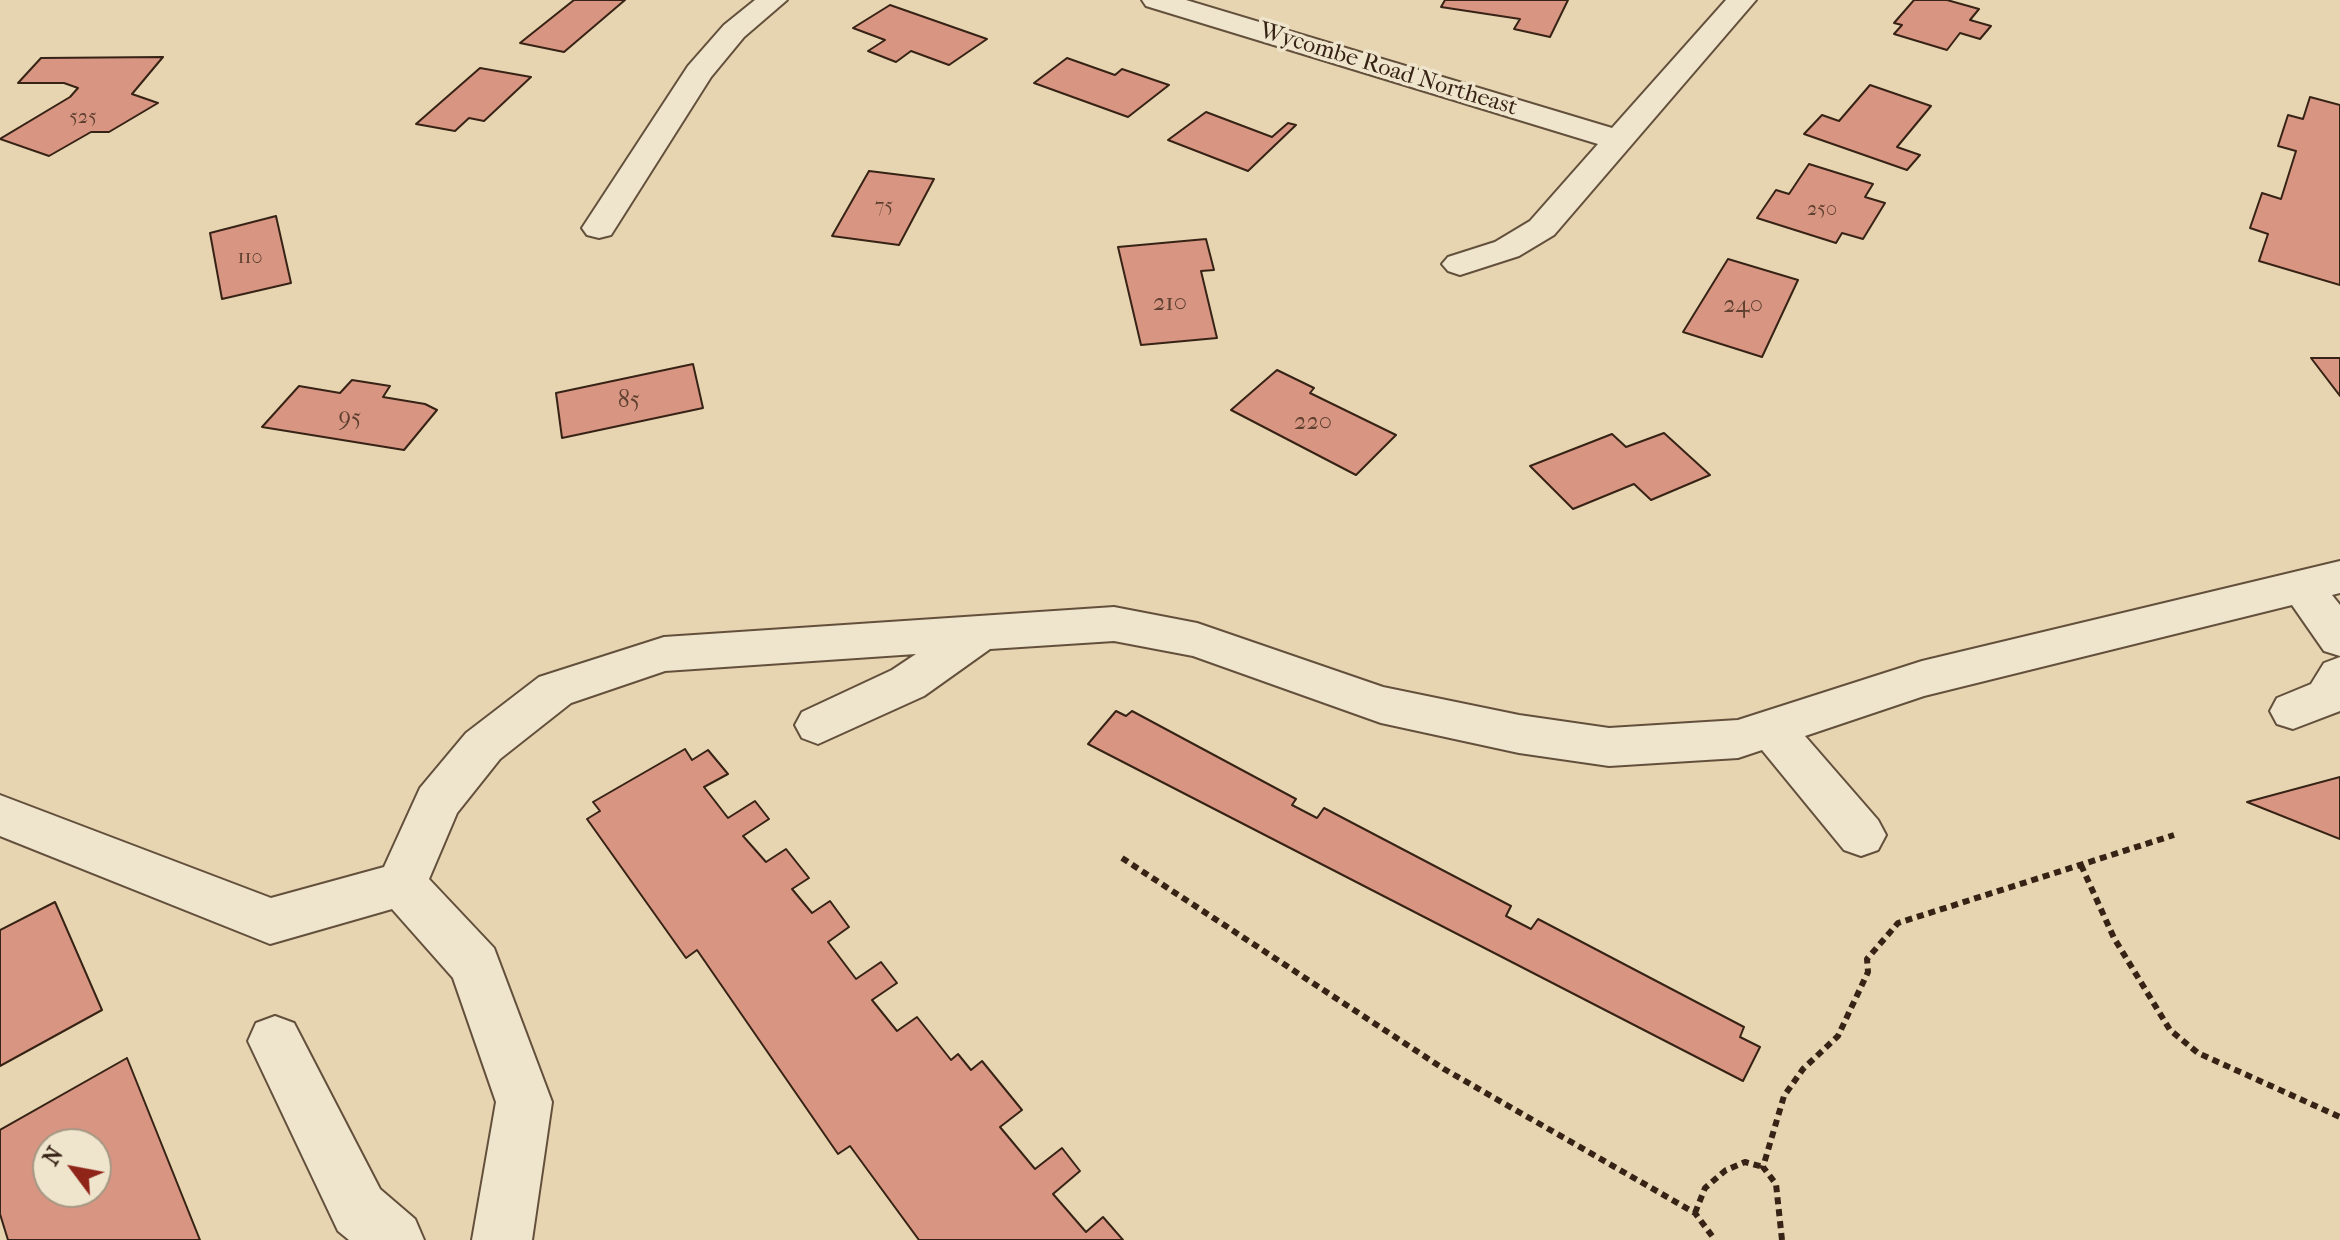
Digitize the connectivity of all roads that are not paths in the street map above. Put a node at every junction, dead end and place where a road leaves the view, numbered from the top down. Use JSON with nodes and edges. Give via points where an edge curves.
{"nodes":[{"id":1,"x":773,"y":0,"type":"edge"},
{"id":2,"x":1156,"y":0,"type":"edge"},
{"id":3,"x":1742,"y":0,"type":"edge"},
{"id":4,"x":1620,"y":141,"type":"junction"},
{"id":5,"x":599,"y":228,"type":"dead end"},
{"id":6,"x":1460,"y":264,"type":"dead end"},
{"id":7,"x":2321,"y":581,"type":"edge"},
{"id":8,"x":981,"y":633,"type":"junction"},
{"id":9,"x":2340,"y":639,"type":"edge"},
{"id":10,"x":2340,"y":675,"type":"edge"},
{"id":11,"x":2293,"y":711,"type":"dead end"},
{"id":12,"x":818,"y":725,"type":"dead end"},
{"id":13,"x":1771,"y":728,"type":"junction"},
{"id":14,"x":0,"y":815,"type":"edge"},
{"id":15,"x":1861,"y":835,"type":"dead end"},
{"id":16,"x":402,"y":884,"type":"junction"},
{"id":17,"x":275,"y":1041,"type":"dead end"},
{"id":18,"x":394,"y":1240,"type":"edge"},
{"id":19,"x":502,"y":1240,"type":"edge"}],
"edges":[{"from":1,"to":5,"type":"street","via":[[734,31],[699,72]]},
{"from":2,"to":4,"type":"street","name":"Wycombe Road Northeast"},
{"from":3,"to":4,"type":"street"},
{"from":4,"to":6,"type":"street","via":[[1542,228],[1507,249]]},
{"from":7,"to":9,"type":"street"},
{"from":7,"to":13,"type":"street","via":[[1922,679]]},
{"from":8,"to":12,"type":"street","via":[[908,683]]},
{"from":8,"to":13,"type":"street","via":[[1114,624],[1197,640],[1381,705],[1609,747],[1738,739]]},
{"from":8,"to":16,"type":"street","via":[[664,654],[555,690],[483,746],[437,802]]},
{"from":10,"to":11,"type":"street","via":[[2327,697]]},
{"from":13,"to":15,"type":"street"},
{"from":14,"to":16,"type":"street","via":[[270,921]]},
{"from":16,"to":19,"type":"street","via":[[475,965],[524,1102]]},
{"from":17,"to":18,"type":"street","via":[[359,1210]]}]}
